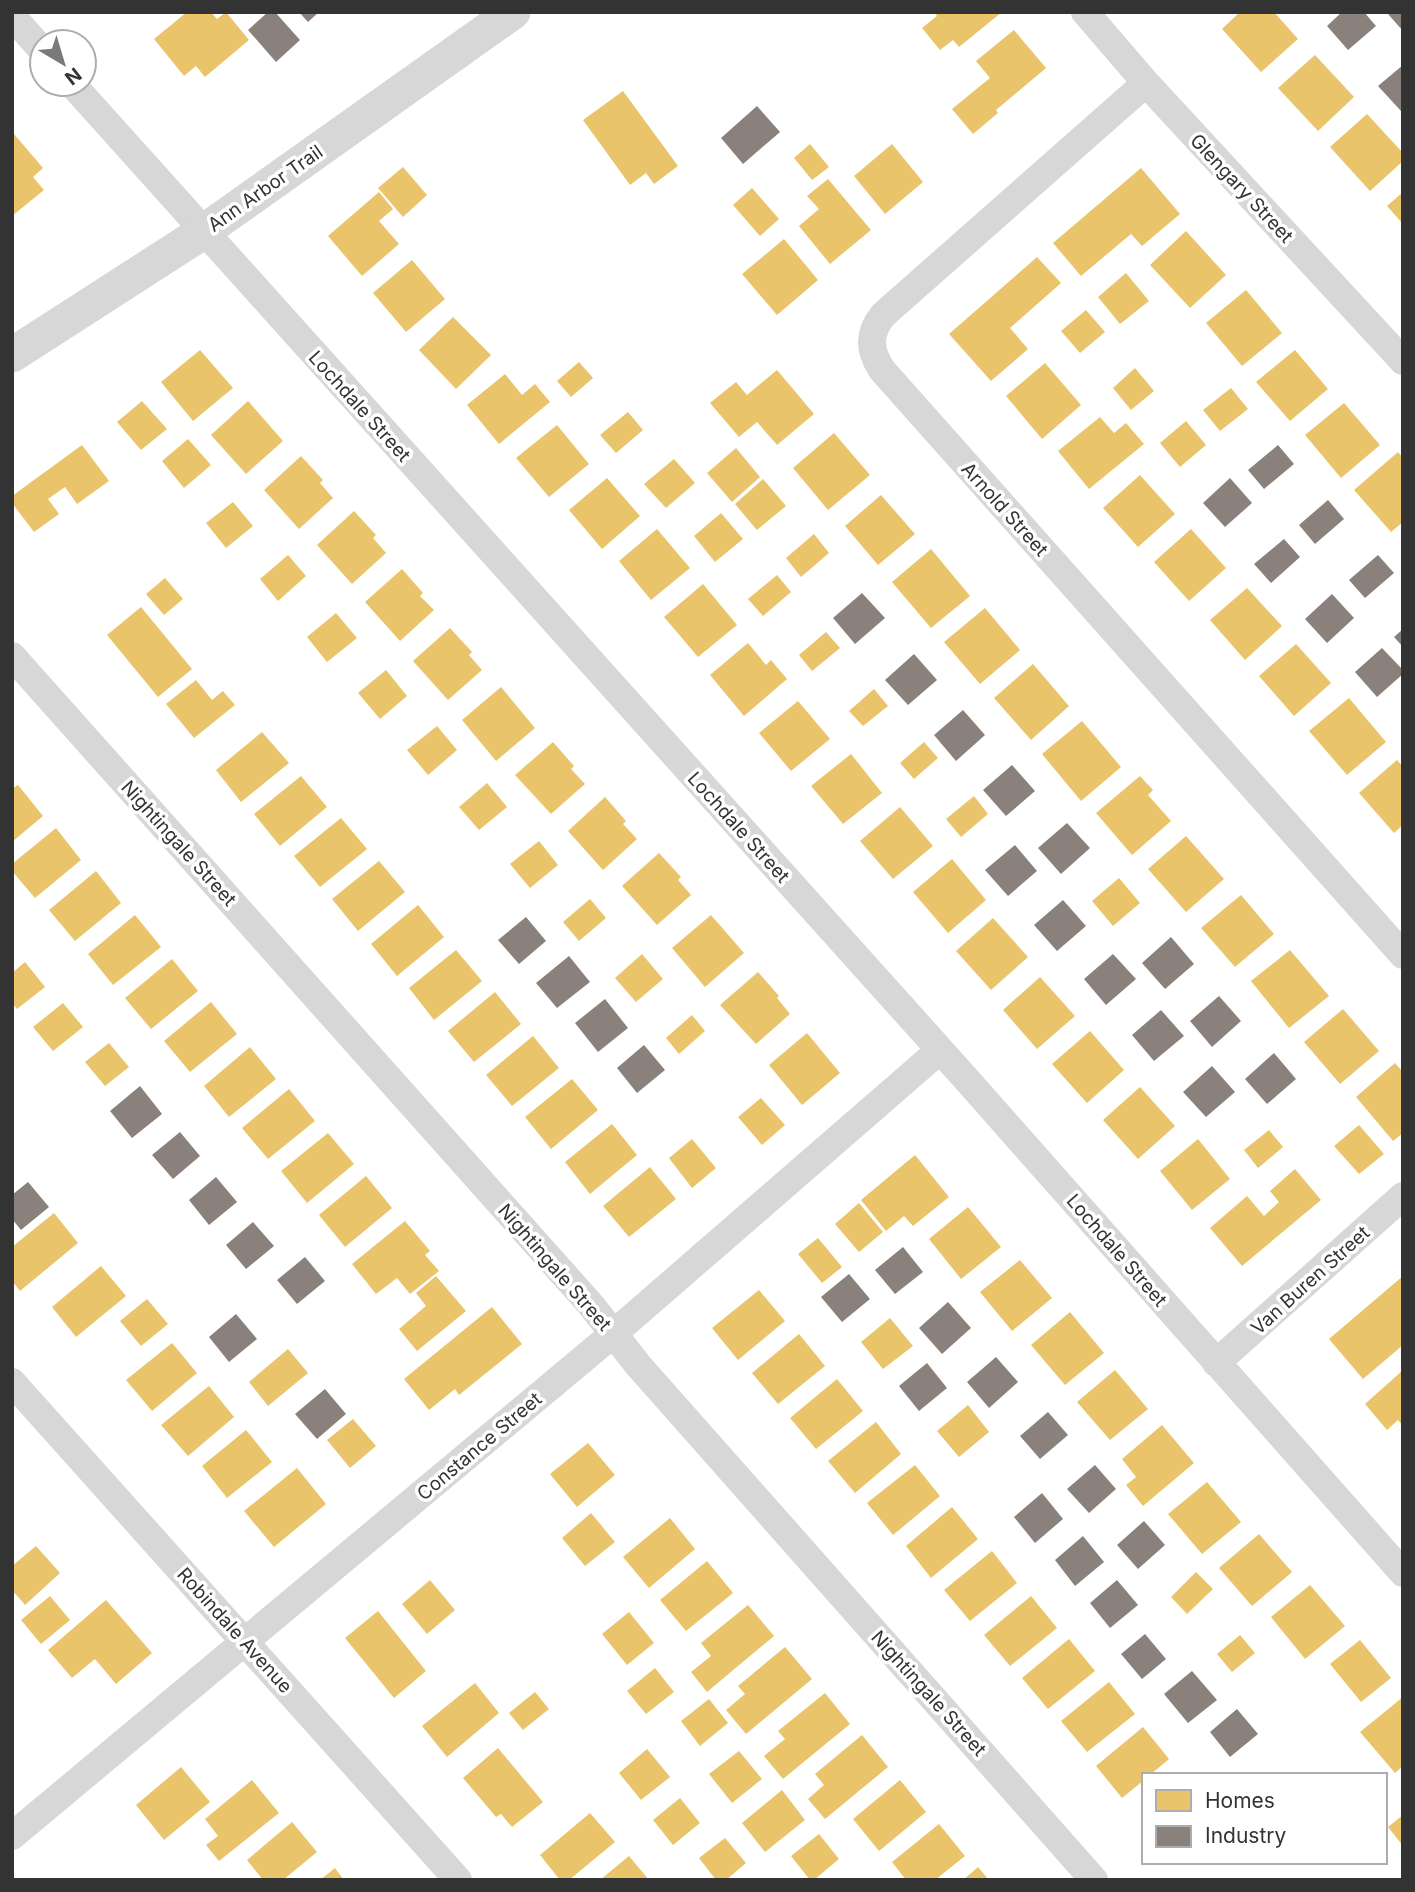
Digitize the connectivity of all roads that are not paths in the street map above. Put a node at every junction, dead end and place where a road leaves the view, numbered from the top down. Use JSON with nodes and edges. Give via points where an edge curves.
{"nodes":[{"id":1,"x":513,"y":12,"type":"edge"},
{"id":2,"x":1085,"y":12,"type":"edge"},
{"id":3,"x":12,"y":16,"type":"edge"},
{"id":4,"x":28,"y":34,"type":"edge"},
{"id":5,"x":1146,"y":83,"type":"junction"},
{"id":6,"x":84,"y":98,"type":"edge"},
{"id":7,"x":203,"y":232,"type":"junction"},
{"id":8,"x":12,"y":355,"type":"edge"},
{"id":9,"x":1403,"y":360,"type":"edge"},
{"id":10,"x":12,"y":656,"type":"edge"},
{"id":11,"x":1403,"y":956,"type":"edge"},
{"id":12,"x":940,"y":1051,"type":"junction"},
{"id":13,"x":1403,"y":1196,"type":"edge"},
{"id":14,"x":613,"y":1334,"type":"junction"},
{"id":15,"x":1216,"y":1363,"type":"junction"},
{"id":16,"x":12,"y":1382,"type":"edge"},
{"id":17,"x":1403,"y":1573,"type":"edge"},
{"id":18,"x":245,"y":1640,"type":"junction"},
{"id":19,"x":12,"y":1836,"type":"edge"},
{"id":20,"x":458,"y":1880,"type":"edge"},
{"id":21,"x":1094,"y":1880,"type":"edge"}],
"edges":[{"from":1,"to":7,"type":"street","name":"Ann Arbor Trail"},
{"from":2,"to":5,"type":"street","name":"Glengary Street"},
{"from":3,"to":4,"type":"street"},
{"from":5,"to":9,"type":"street","name":"Glengary Street"},
{"from":5,"to":11,"type":"street","name":"Arnold Street","via":[[883,315],[872,335],[874,357]]},
{"from":6,"to":7,"type":"street","name":"Lochdale Street"},
{"from":7,"to":8,"type":"street","name":"Ann Arbor Trail"},
{"from":7,"to":12,"type":"street","name":"Lochdale Street"},
{"from":10,"to":14,"type":"street","name":"Nightingale Street"},
{"from":12,"to":14,"type":"street","name":"Constance Street"},
{"from":12,"to":15,"type":"street","name":"Lochdale Street"},
{"from":13,"to":15,"type":"street","name":"Van Buren Street"},
{"from":14,"to":18,"type":"street","name":"Constance Street"},
{"from":14,"to":21,"type":"street","name":"Nightingale Street"},
{"from":15,"to":17,"type":"street","name":"Lochdale Street"},
{"from":16,"to":18,"type":"street","name":"Robindale Avenue"},
{"from":18,"to":19,"type":"street","name":"Constance Street"},
{"from":18,"to":20,"type":"street","name":"Robindale Avenue"}]}
